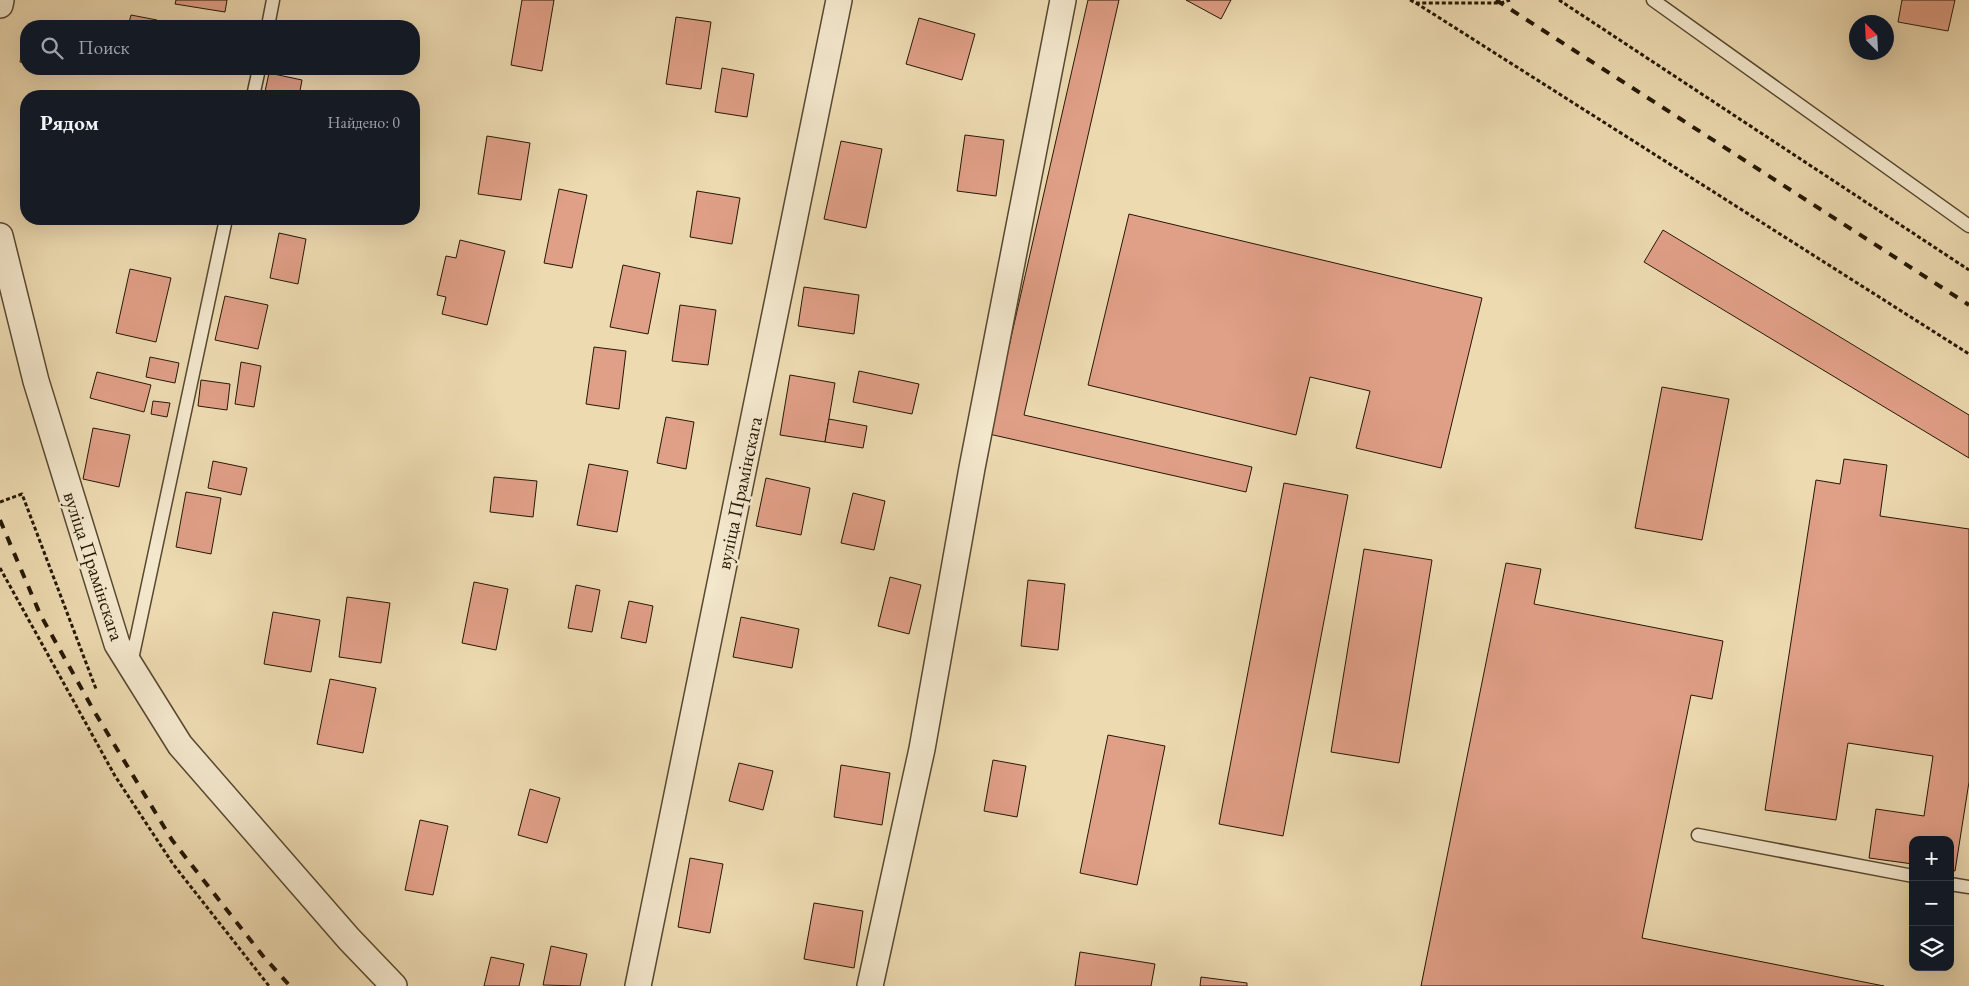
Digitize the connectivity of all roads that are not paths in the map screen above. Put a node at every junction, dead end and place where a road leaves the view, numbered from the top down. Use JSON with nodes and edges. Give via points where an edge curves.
{"nodes":[{"id":1,"x":1,"y":0,"type":"edge"},
{"id":2,"x":273,"y":0,"type":"edge"},
{"id":3,"x":839,"y":0,"type":"edge"},
{"id":4,"x":1063,"y":0,"type":"edge"},
{"id":5,"x":1653,"y":0,"type":"edge"},
{"id":6,"x":0,"y":5,"type":"edge"},
{"id":7,"x":269,"y":20,"type":"edge"},
{"id":8,"x":257,"y":75,"type":"edge"},
{"id":9,"x":254,"y":90,"type":"edge"},
{"id":10,"x":225,"y":225,"type":"edge"},
{"id":11,"x":1969,"y":226,"type":"edge"},
{"id":12,"x":0,"y":236,"type":"edge"},
{"id":13,"x":130,"y":665,"type":"junction"},
{"id":14,"x":1698,"y":835,"type":"dead end"},
{"id":15,"x":1909,"y":875,"type":"edge"},
{"id":16,"x":1954,"y":885,"type":"edge"},
{"id":17,"x":1969,"y":887,"type":"edge"},
{"id":18,"x":394,"y":986,"type":"edge"},
{"id":19,"x":638,"y":986,"type":"edge"},
{"id":20,"x":870,"y":986,"type":"edge"}],
"edges":[{"from":1,"to":6,"type":"street"},
{"from":2,"to":7,"type":"lane"},
{"from":3,"to":19,"type":"street","name":"вуліца Прамінскага"},
{"from":4,"to":20,"type":"street","via":[[972,468],[922,750]]},
{"from":5,"to":11,"type":"lane"},
{"from":8,"to":9,"type":"lane"},
{"from":10,"to":13,"type":"lane"},
{"from":12,"to":13,"type":"street","name":"вуліца Прамінскага","via":[[39,390],[117,644]]},
{"from":13,"to":18,"type":"street","name":"вуліца Прамінскага","via":[[180,745]]},
{"from":14,"to":15,"type":"lane"},
{"from":16,"to":17,"type":"lane"}]}
